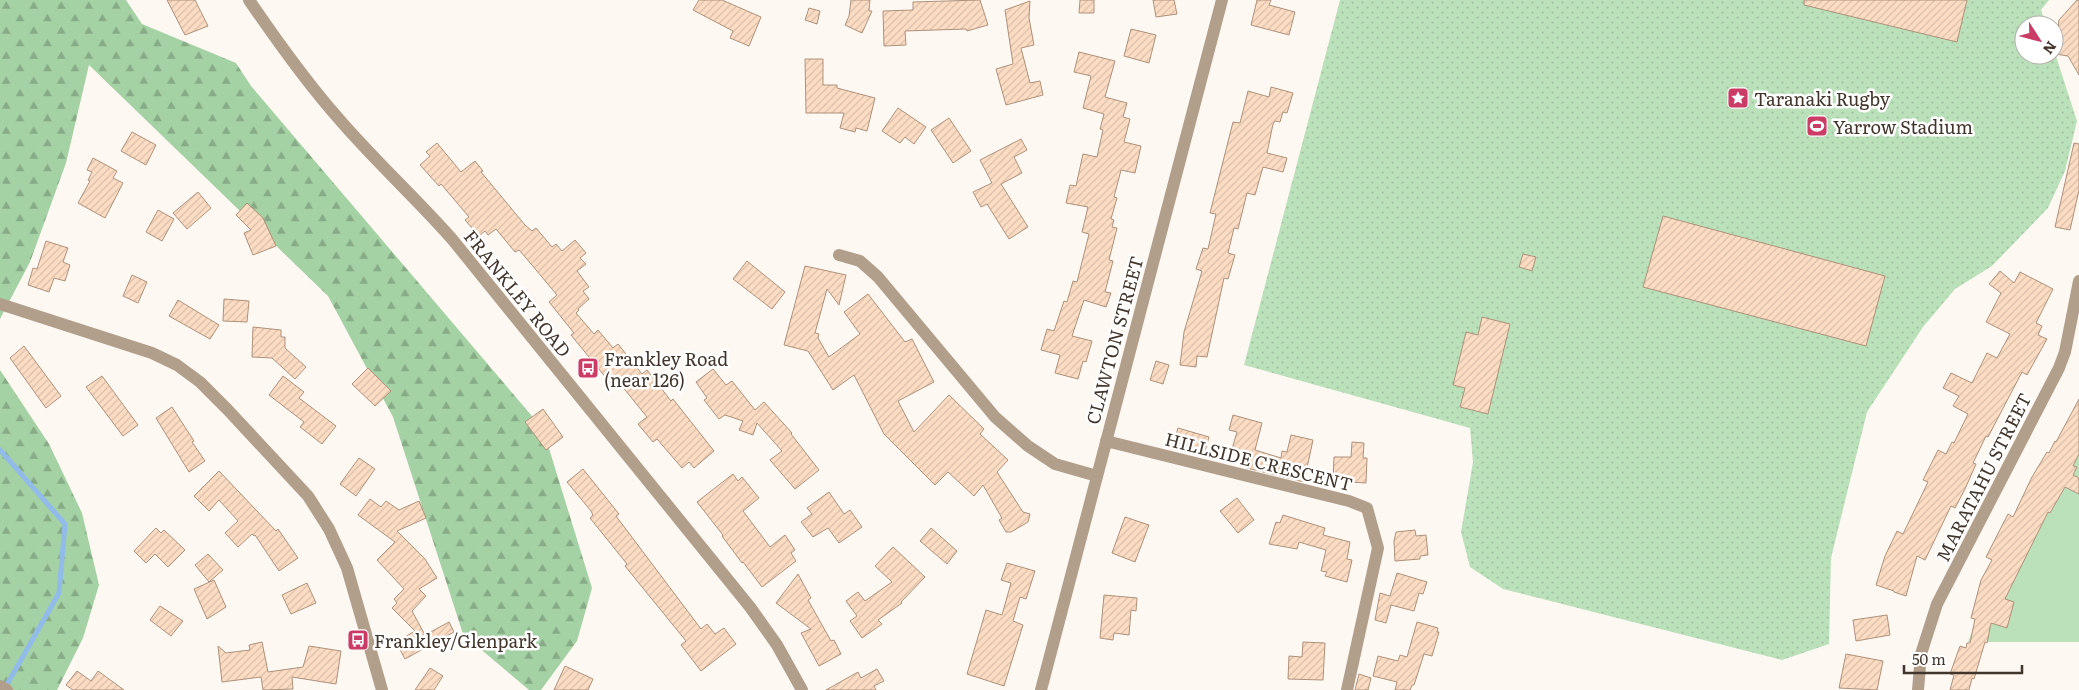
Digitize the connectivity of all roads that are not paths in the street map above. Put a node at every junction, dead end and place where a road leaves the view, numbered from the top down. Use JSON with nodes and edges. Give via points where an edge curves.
{"nodes":[{"id":1,"x":249,"y":0,"type":"edge"},
{"id":2,"x":1222,"y":0,"type":"edge"},
{"id":3,"x":839,"y":255,"type":"dead end"},
{"id":4,"x":2079,"y":281,"type":"edge"},
{"id":5,"x":0,"y":304,"type":"edge"},
{"id":6,"x":1106,"y":441,"type":"junction"},
{"id":7,"x":1097,"y":476,"type":"junction"},
{"id":8,"x":0,"y":686,"type":"edge"},
{"id":9,"x":7,"y":690,"type":"edge"},
{"id":10,"x":382,"y":690,"type":"edge"},
{"id":11,"x":802,"y":690,"type":"edge"},
{"id":12,"x":1041,"y":690,"type":"edge"},
{"id":13,"x":1347,"y":690,"type":"edge"},
{"id":14,"x":1918,"y":690,"type":"edge"}],
"edges":[{"from":1,"to":11,"type":"street","name":"FRANKLEY ROAD","via":[[308,82],[370,154],[420,202],[452,239],[750,608],[777,645]]},
{"from":2,"to":6,"type":"street","name":"CLAWTON STREET"},
{"from":3,"to":7,"type":"street","via":[[860,261],[878,277],[995,417],[1028,446],[1055,464]]},
{"from":4,"to":14,"type":"street","name":"MARATAHU STREET","via":[[2059,368],[1937,604],[1921,654]]},
{"from":5,"to":10,"type":"street","via":[[152,353],[177,365],[220,402],[308,496],[329,529],[347,568]]},
{"from":6,"to":7,"type":"street","name":"CLAWTON STREET"},
{"from":6,"to":13,"type":"street","name":"HILLSIDE CRESCENT","via":[[1367,508],[1378,548]]},
{"from":7,"to":12,"type":"street","name":"CLAWTON STREET"},
{"from":8,"to":9,"type":"street"}]}
